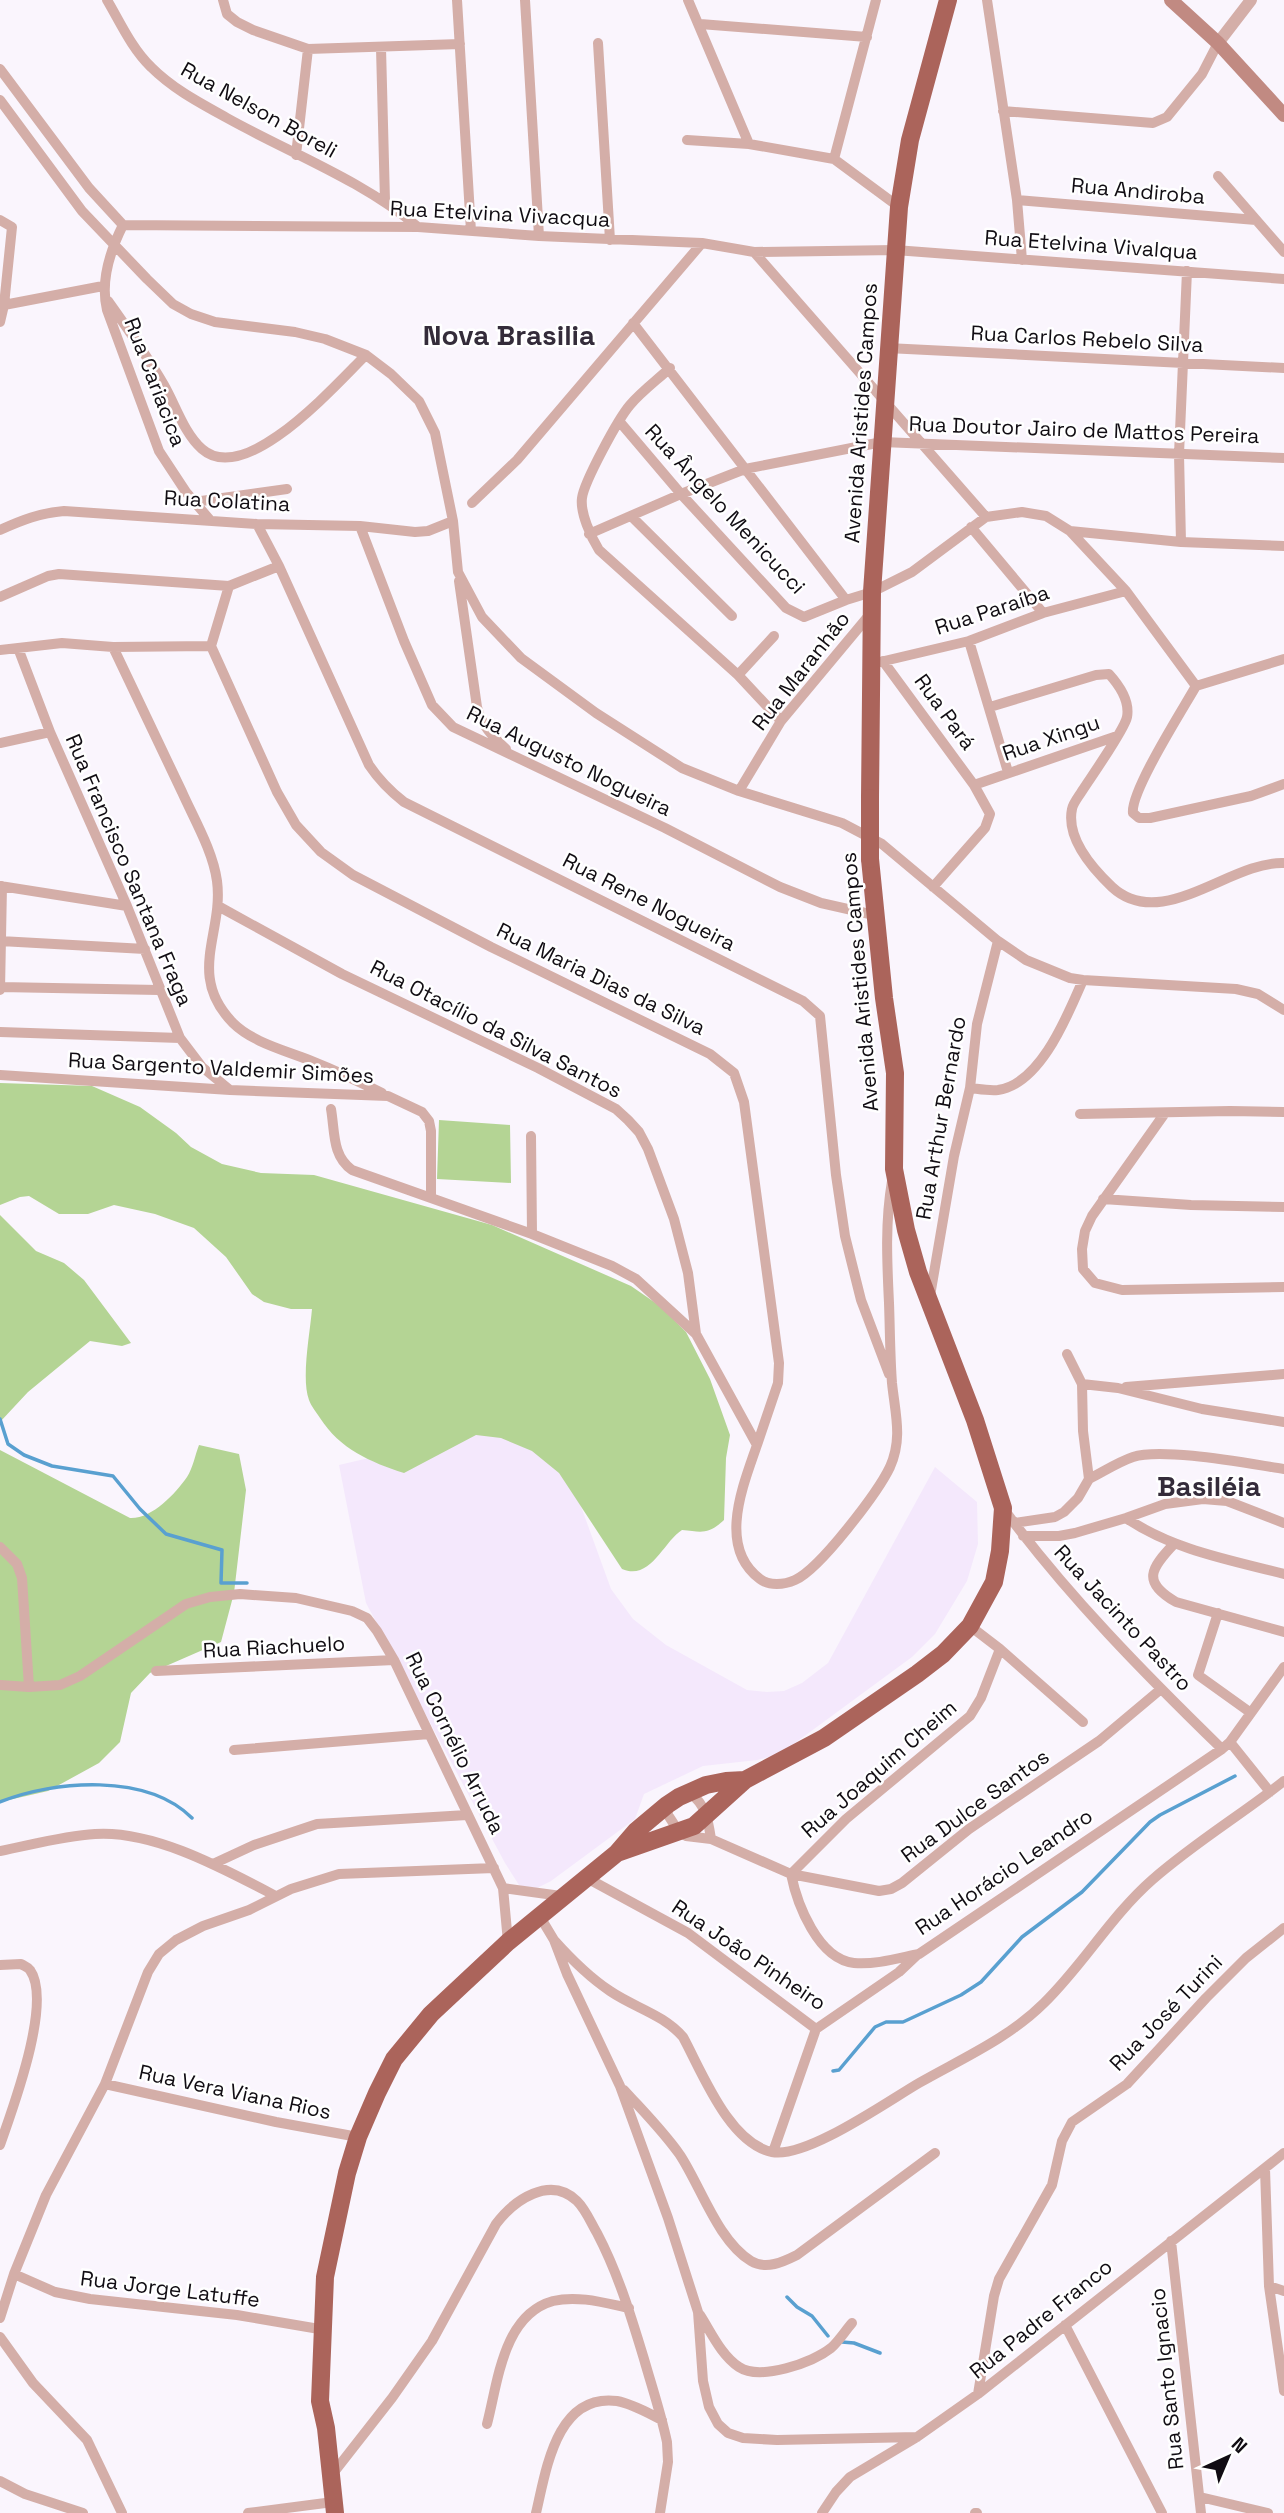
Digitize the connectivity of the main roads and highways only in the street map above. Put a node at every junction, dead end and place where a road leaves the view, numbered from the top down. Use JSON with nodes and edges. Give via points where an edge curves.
{"nodes":[{"id":1,"x":948,"y":0,"type":"edge"},
{"id":2,"x":1171,"y":0,"type":"edge"},
{"id":3,"x":1284,"y":115,"type":"edge"},
{"id":4,"x":745,"y":1780,"type":"junction"},
{"id":5,"x":617,"y":1853,"type":"junction"},
{"id":6,"x":334,"y":2507,"type":"edge"}],
"edges":[{"from":1,"to":4,"type":"highway","name":"Avenida Aristides Campos","bridge":true,"via":[[911,140],[895,250],[872,592],[877,663],[870,859],[895,1073],[894,1169],[905,1230],[1003,1508],[1000,1551],[994,1581],[970,1626],[934,1660],[865,1712]]},
{"from":2,"to":3,"type":"main road"},
{"from":4,"to":5,"type":"highway","name":"Avenida Aristides Campos","via":[[694,1826]]},
{"from":4,"to":5,"type":"highway","name":"Avenida Aristides Campos","via":[[689,1792],[636,1831]]},
{"from":5,"to":6,"type":"highway","name":"Avenida Aristides Campos","via":[[561,1896],[430,2014],[400,2051],[377,2093],[358,2137],[325,2277],[320,2401]]}]}
